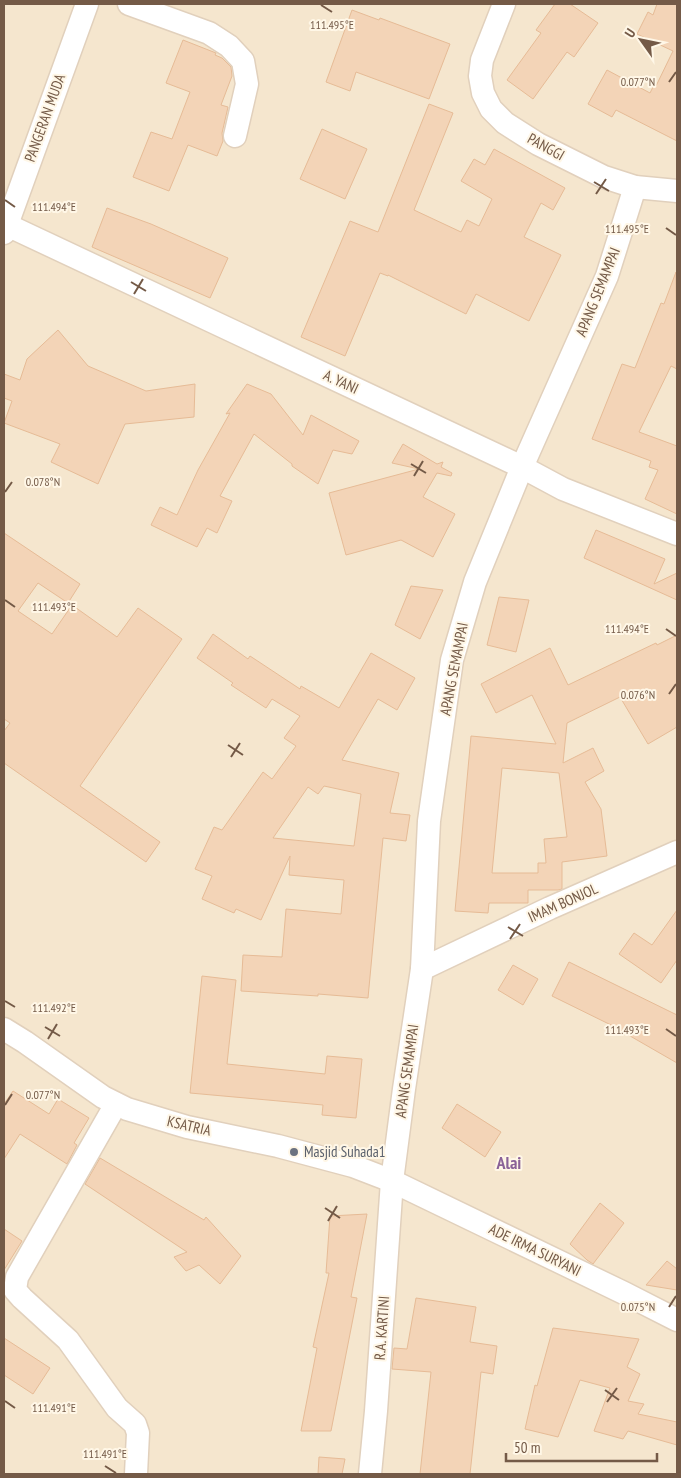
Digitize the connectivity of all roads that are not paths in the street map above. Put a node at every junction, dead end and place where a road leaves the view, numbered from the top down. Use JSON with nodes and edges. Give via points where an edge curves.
{"nodes":[{"id":1,"x":87,"y":4,"type":"edge"},
{"id":2,"x":129,"y":4,"type":"edge"},
{"id":3,"x":504,"y":4,"type":"edge"},
{"id":4,"x":235,"y":136,"type":"dead end"},
{"id":5,"x":635,"y":187,"type":"junction"},
{"id":6,"x":677,"y":191,"type":"edge"},
{"id":7,"x":5,"y":229,"type":"edge"},
{"id":8,"x":522,"y":467,"type":"junction"},
{"id":9,"x":677,"y":534,"type":"edge"},
{"id":10,"x":677,"y":852,"type":"edge"},
{"id":11,"x":422,"y":969,"type":"junction"},
{"id":12,"x":4,"y":1029,"type":"edge"},
{"id":13,"x":116,"y":1104,"type":"junction"},
{"id":14,"x":392,"y":1182,"type":"junction"},
{"id":15,"x":677,"y":1320,"type":"edge"},
{"id":16,"x":136,"y":1474,"type":"edge"},
{"id":17,"x":370,"y":1474,"type":"edge"}],
"edges":[{"from":1,"to":7,"type":"street","name":"PANGERAN MUDA"},
{"from":2,"to":4,"type":"street","via":[[209,34],[229,46],[243,60],[248,84]]},
{"from":3,"to":5,"type":"street","name":"PANGGI","via":[[482,60],[480,76],[483,93],[491,109],[505,123],[538,144],[604,177]]},
{"from":5,"to":6,"type":"street","name":"PANGGI"},
{"from":5,"to":8,"type":"street","name":"APANG SEMAMPAI","via":[[607,276]]},
{"from":7,"to":8,"type":"street","name":"A. YANI"},
{"from":8,"to":9,"type":"street","name":"A. YANI","via":[[563,489]]},
{"from":8,"to":11,"type":"street","name":"APANG SEMAMPAI","via":[[475,582],[452,660],[429,821]]},
{"from":10,"to":11,"type":"street","name":"IMAM BONJOL"},
{"from":11,"to":14,"type":"street","name":"APANG SEMAMPAI"},
{"from":12,"to":13,"type":"street","name":"KSATRIA"},
{"from":13,"to":14,"type":"street","name":"KSATRIA","via":[[165,1121],[353,1166]]},
{"from":13,"to":16,"type":"street","via":[[17,1278],[15,1290],[68,1340],[117,1408],[135,1424],[138,1434]]},
{"from":14,"to":15,"type":"street","name":"ADE IRMA SURYANI"},
{"from":14,"to":17,"type":"street","name":"R.A. KARTINI"}]}
